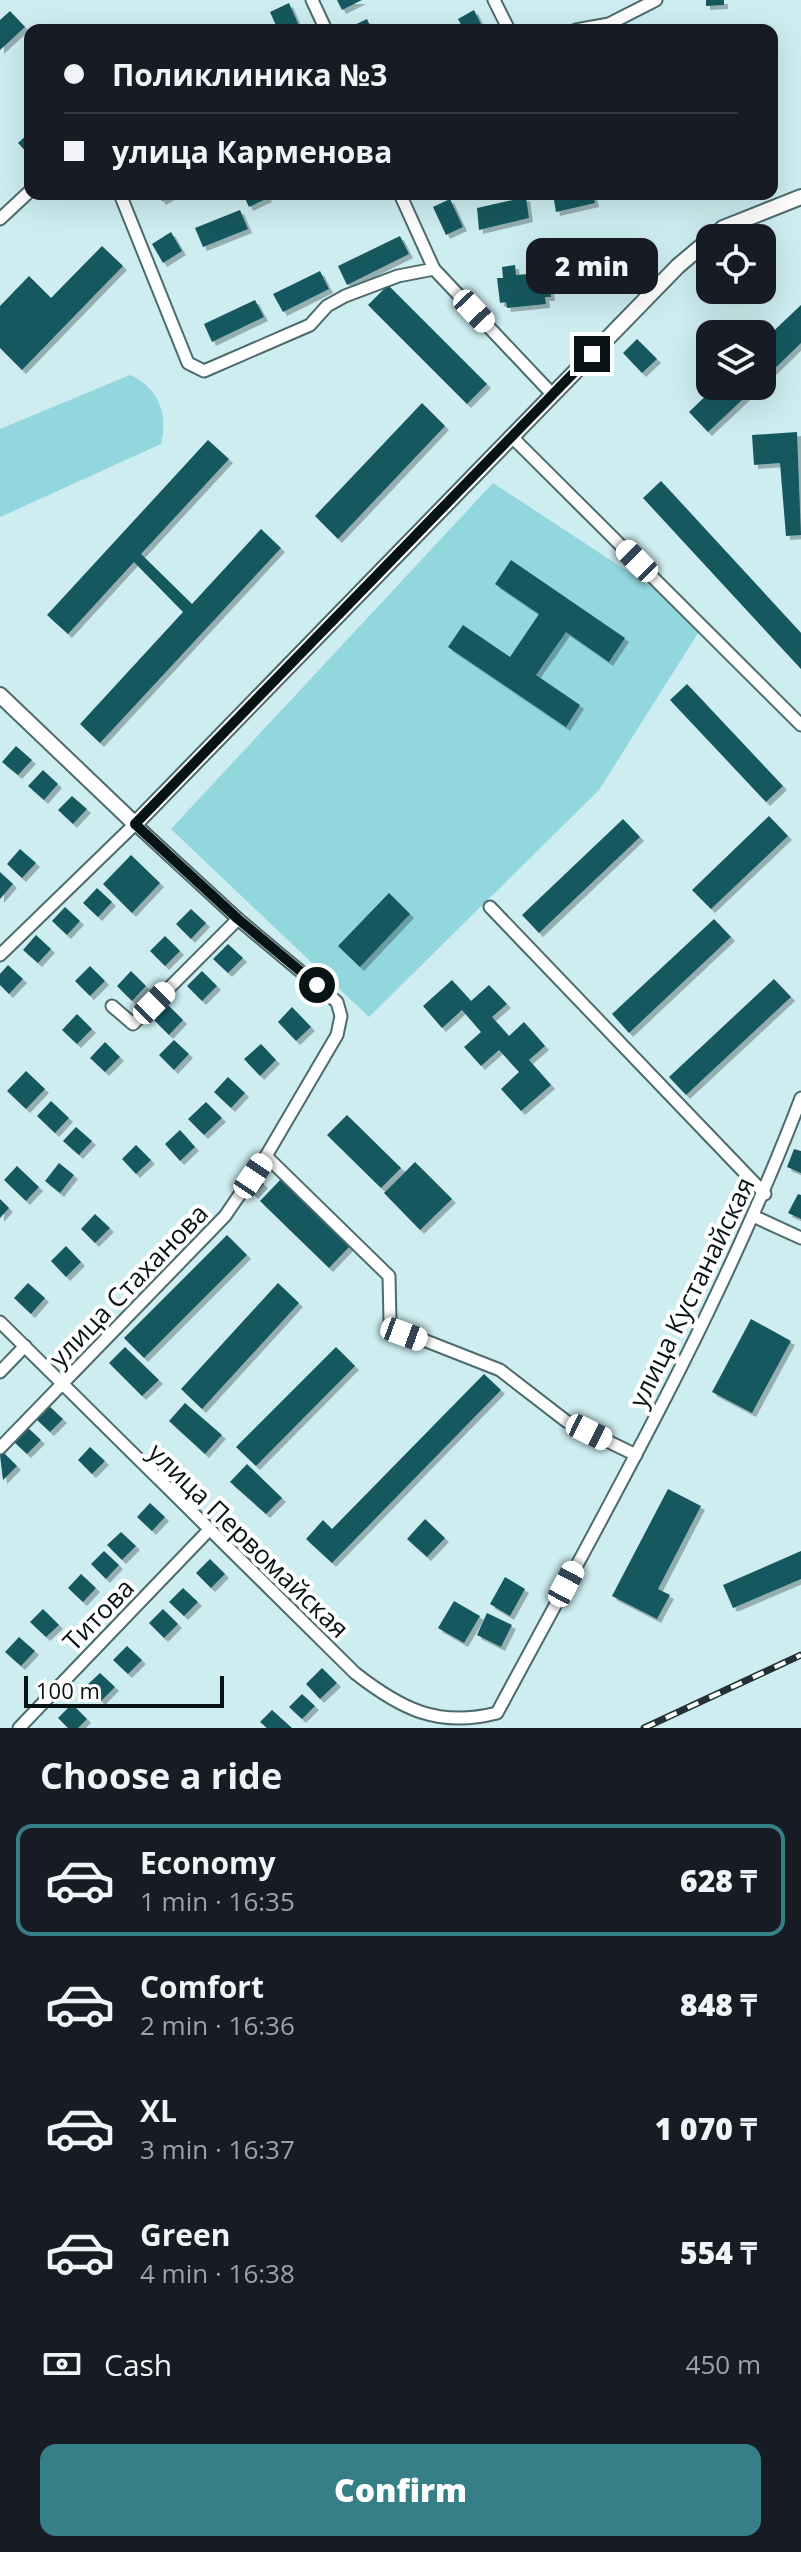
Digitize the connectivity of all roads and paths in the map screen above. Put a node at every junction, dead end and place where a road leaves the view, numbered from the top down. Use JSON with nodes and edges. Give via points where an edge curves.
{"nodes":[{"id":1,"x":312,"y":0,"type":"edge"},
{"id":2,"x":494,"y":0,"type":"edge"},
{"id":3,"x":656,"y":0,"type":"edge"},
{"id":4,"x":323,"y":24,"type":"edge"},
{"id":5,"x":506,"y":24,"type":"edge"},
{"id":6,"x":609,"y":24,"type":"edge"},
{"id":7,"x":24,"y":197,"type":"edge"},
{"id":8,"x":801,"y":197,"type":"edge"},
{"id":9,"x":122,"y":200,"type":"edge"},
{"id":10,"x":403,"y":200,"type":"edge"},
{"id":11,"x":0,"y":219,"type":"edge"},
{"id":12,"x":733,"y":224,"type":"edge"},
{"id":13,"x":696,"y":251,"type":"edge"},
{"id":14,"x":434,"y":269,"type":"junction"},
{"id":15,"x":553,"y":395,"type":"junction"},
{"id":16,"x":512,"y":437,"type":"junction"},
{"id":17,"x":0,"y":695,"type":"edge"},
{"id":18,"x":801,"y":725,"type":"edge"},
{"id":19,"x":135,"y":824,"type":"junction"},
{"id":20,"x":490,"y":907,"type":"dead end"},
{"id":21,"x":238,"y":919,"type":"junction"},
{"id":22,"x":0,"y":955,"type":"edge"},
{"id":23,"x":112,"y":1006,"type":"dead end"},
{"id":24,"x":801,"y":1098,"type":"edge"},
{"id":25,"x":266,"y":1156,"type":"junction"},
{"id":26,"x":765,"y":1194,"type":"junction"},
{"id":27,"x":753,"y":1216,"type":"junction"},
{"id":28,"x":801,"y":1238,"type":"edge"},
{"id":29,"x":0,"y":1322,"type":"edge"},
{"id":30,"x":25,"y":1346,"type":"junction"},
{"id":31,"x":0,"y":1372,"type":"edge"},
{"id":32,"x":61,"y":1386,"type":"junction"},
{"id":33,"x":0,"y":1448,"type":"edge"},
{"id":34,"x":636,"y":1455,"type":"junction"},
{"id":35,"x":208,"y":1531,"type":"junction"},
{"id":36,"x":497,"y":1713,"type":"joint"},
{"id":37,"x":19,"y":1728,"type":"edge"}],
"edges":[{"from":1,"to":4,"type":"street"},
{"from":2,"to":5,"type":"street"},
{"from":3,"to":6,"type":"street"},
{"from":7,"to":11,"type":"street"},
{"from":8,"to":12,"type":"street"},
{"from":9,"to":14,"type":"street","via":[[188,363],[204,371],[310,325],[345,296]]},
{"from":10,"to":14,"type":"street"},
{"from":13,"to":15,"type":"street"},
{"from":14,"to":15,"type":"street"},
{"from":15,"to":16,"type":"street"},
{"from":16,"to":18,"type":"street"},
{"from":16,"to":19,"type":"street"},
{"from":17,"to":19,"type":"street"},
{"from":19,"to":21,"type":"street"},
{"from":19,"to":22,"type":"street"},
{"from":20,"to":26,"type":"street"},
{"from":21,"to":23,"type":"street","via":[[133,1024]]},
{"from":21,"to":25,"type":"street","name":"улица Стаханова","via":[[337,1002],[341,1016],[337,1035]]},
{"from":24,"to":26,"type":"street","name":"улица Кустанайская"},
{"from":25,"to":32,"type":"street","name":"улица Стаханова","via":[[225,1216]]},
{"from":25,"to":34,"type":"street","via":[[389,1276],[393,1328],[500,1370],[566,1421]]},
{"from":26,"to":27,"type":"street","name":"улица Кустанайская"},
{"from":27,"to":28,"type":"street"},
{"from":27,"to":34,"type":"street","name":"улица Кустанайская"},
{"from":29,"to":30,"type":"street","name":"улица Первомайская"},
{"from":30,"to":31,"type":"street"},
{"from":30,"to":32,"type":"street","name":"улица Первомайская"},
{"from":32,"to":33,"type":"street","name":"улица Стаханова"},
{"from":32,"to":35,"type":"street","name":"улица Первомайская"},
{"from":34,"to":36,"type":"street","name":"улица Кустанайская"},
{"from":35,"to":36,"type":"street","name":"улица Первомайская","via":[[355,1673],[411,1717],[461,1728]]},
{"from":35,"to":37,"type":"street","name":"Титова"}]}
